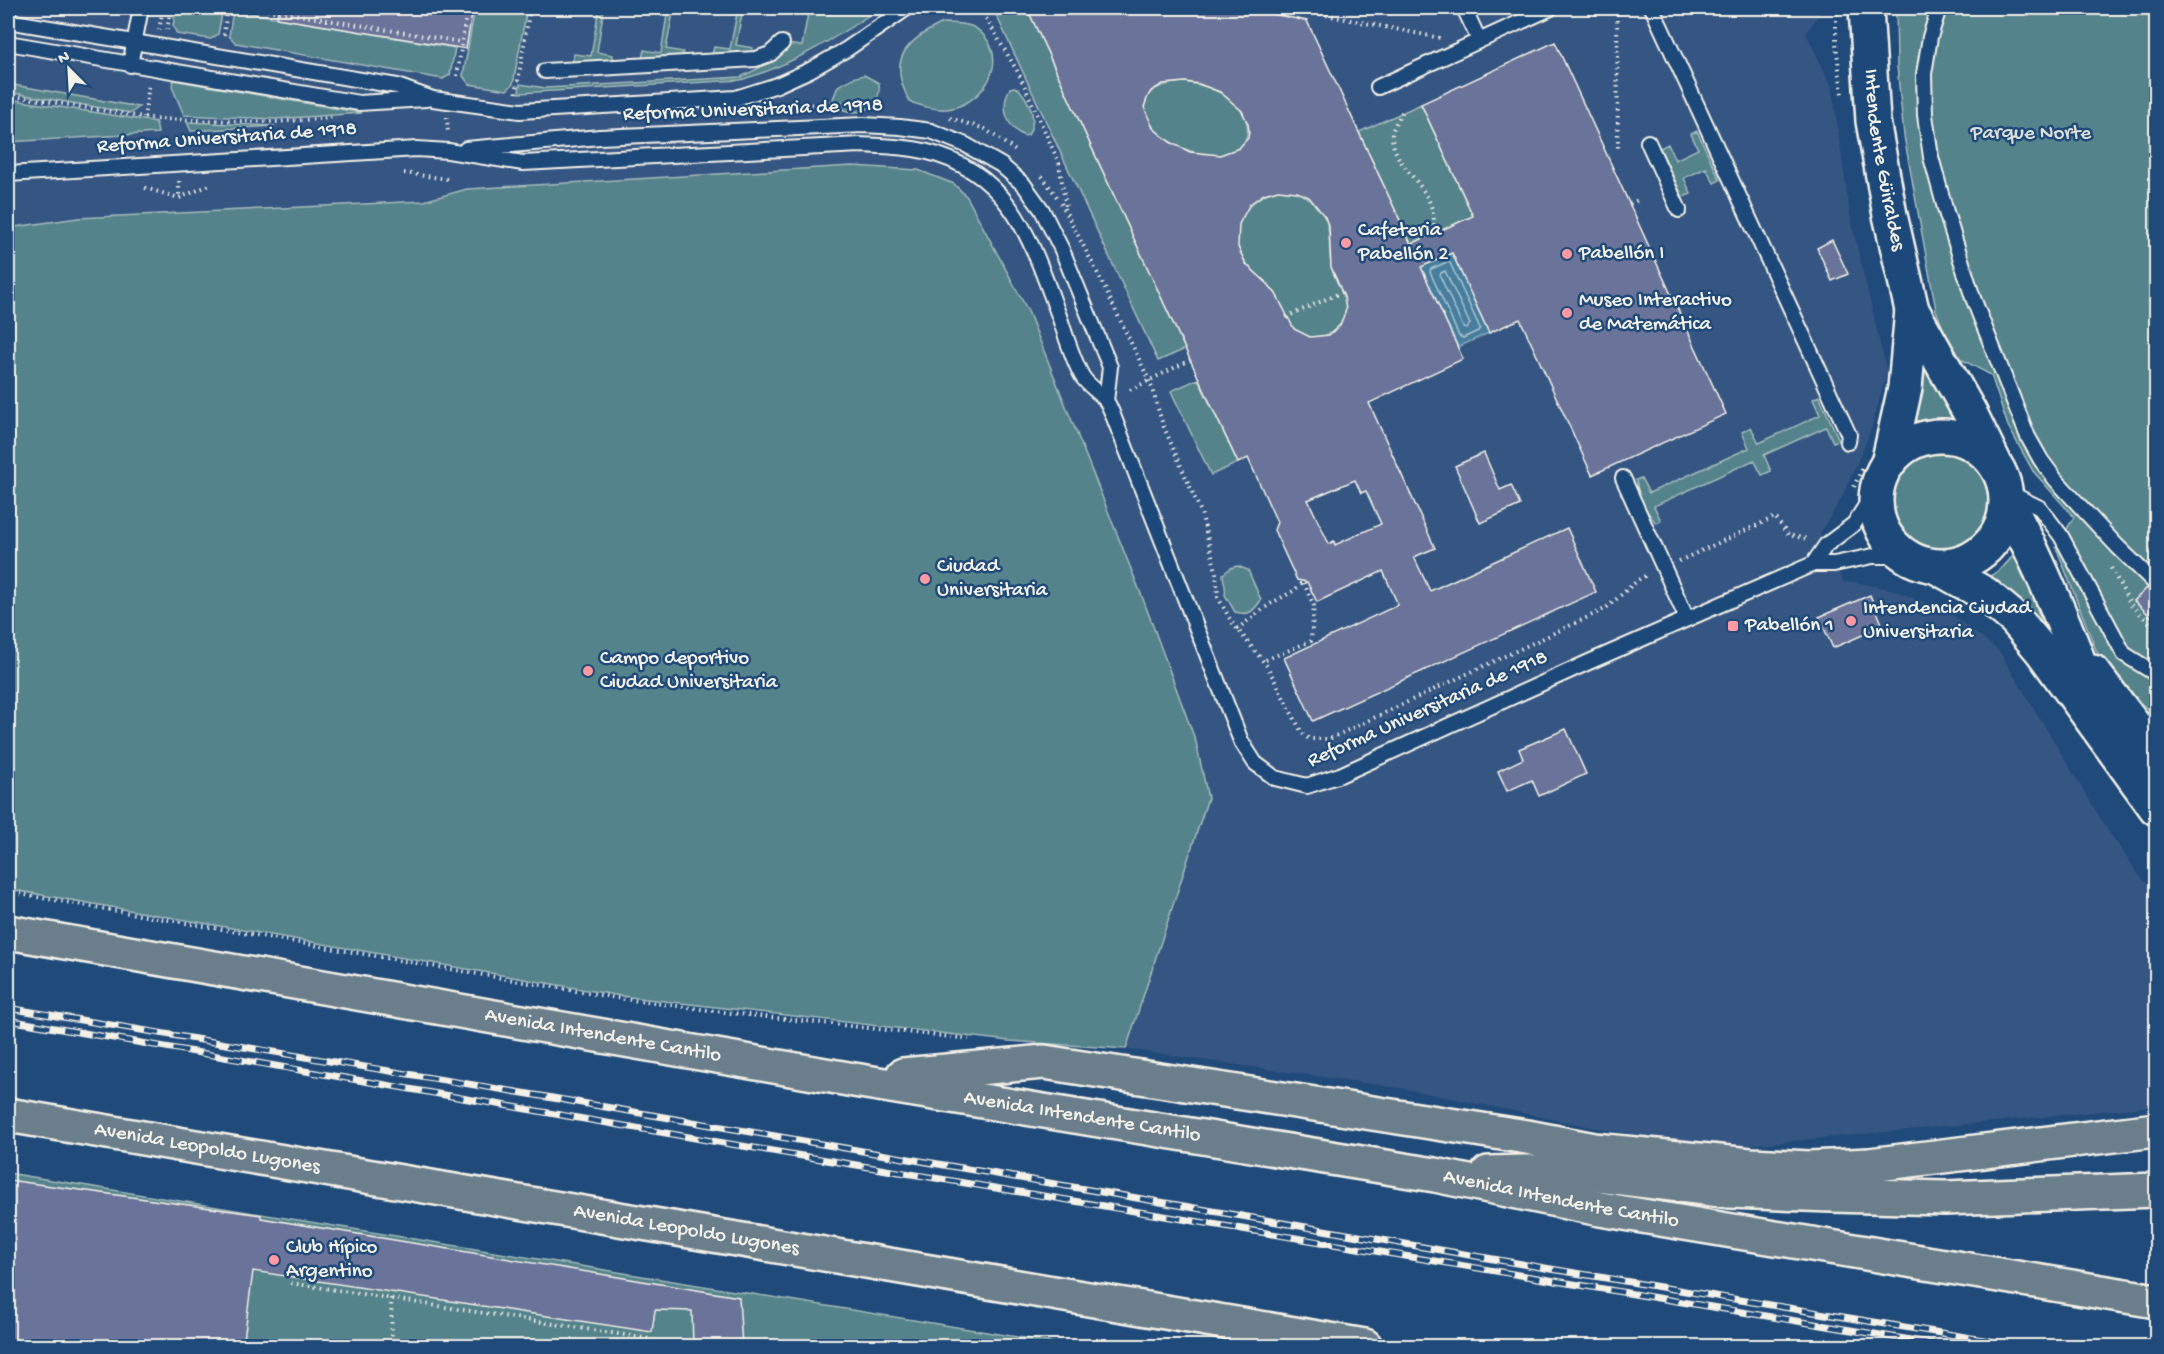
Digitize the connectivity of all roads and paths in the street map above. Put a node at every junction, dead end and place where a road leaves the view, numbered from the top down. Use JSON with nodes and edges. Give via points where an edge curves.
{"nodes":[{"id":1,"x":141,"y":8,"type":"edge"},
{"id":2,"x":163,"y":8,"type":"edge"},
{"id":3,"x":171,"y":8,"type":"edge"},
{"id":4,"x":227,"y":8,"type":"edge"},
{"id":5,"x":255,"y":8,"type":"edge"},
{"id":6,"x":467,"y":8,"type":"edge"},
{"id":7,"x":530,"y":8,"type":"edge"},
{"id":8,"x":907,"y":8,"type":"edge"},
{"id":9,"x":980,"y":8,"type":"edge"},
{"id":10,"x":1291,"y":8,"type":"edge"},
{"id":11,"x":1464,"y":8,"type":"edge"},
{"id":12,"x":1551,"y":8,"type":"edge"},
{"id":13,"x":1617,"y":8,"type":"edge"},
{"id":14,"x":1652,"y":8,"type":"edge"},
{"id":15,"x":1836,"y":8,"type":"edge"},
{"id":16,"x":1866,"y":8,"type":"edge"},
{"id":17,"x":1939,"y":8,"type":"edge"},
{"id":18,"x":8,"y":21,"type":"edge"},
{"id":19,"x":158,"y":35,"type":"dead end"},
{"id":20,"x":224,"y":35,"type":"dead end"},
{"id":21,"x":166,"y":37,"type":"dead end"},
{"id":22,"x":1441,"y":38,"type":"dead end"},
{"id":23,"x":1479,"y":40,"type":"junction"},
{"id":24,"x":461,"y":42,"type":"junction"},
{"id":25,"x":8,"y":43,"type":"edge"},
{"id":26,"x":134,"y":43,"type":"junction"},
{"id":27,"x":782,"y":43,"type":"dead end"},
{"id":28,"x":130,"y":65,"type":"junction"},
{"id":29,"x":545,"y":71,"type":"dead end"},
{"id":30,"x":151,"y":76,"type":"dead end"},
{"id":31,"x":457,"y":76,"type":"dead end"},
{"id":32,"x":517,"y":86,"type":"dead end"},
{"id":33,"x":1378,"y":87,"type":"dead end"},
{"id":34,"x":1842,"y":95,"type":"dead end"},
{"id":35,"x":433,"y":99,"type":"junction"},
{"id":36,"x":1402,"y":112,"type":"dead end"},
{"id":37,"x":448,"y":114,"type":"dead end"},
{"id":38,"x":144,"y":118,"type":"dead end"},
{"id":39,"x":448,"y":135,"type":"dead end"},
{"id":40,"x":1648,"y":142,"type":"dead end"},
{"id":41,"x":448,"y":151,"type":"junction"},
{"id":42,"x":1618,"y":151,"type":"dead end"},
{"id":43,"x":404,"y":173,"type":"dead end"},
{"id":44,"x":8,"y":174,"type":"edge"},
{"id":45,"x":448,"y":179,"type":"dead end"},
{"id":46,"x":178,"y":181,"type":"dead end"},
{"id":47,"x":210,"y":184,"type":"dead end"},
{"id":48,"x":145,"y":188,"type":"dead end"},
{"id":49,"x":179,"y":198,"type":"junction"},
{"id":50,"x":1640,"y":199,"type":"dead end"},
{"id":51,"x":1630,"y":204,"type":"dead end"},
{"id":52,"x":1679,"y":210,"type":"dead end"},
{"id":53,"x":1434,"y":233,"type":"dead end"},
{"id":54,"x":1342,"y":292,"type":"dead end"},
{"id":55,"x":1912,"y":310,"type":"junction"},
{"id":56,"x":1286,"y":317,"type":"dead end"},
{"id":57,"x":1190,"y":360,"type":"dead end"},
{"id":58,"x":1150,"y":382,"type":"junction"},
{"id":59,"x":1130,"y":390,"type":"dead end"},
{"id":60,"x":1106,"y":401,"type":"junction"},
{"id":61,"x":1848,"y":442,"type":"dead end"},
{"id":62,"x":1623,"y":478,"type":"dead end"},
{"id":63,"x":1869,"y":479,"type":"junction"},
{"id":64,"x":2002,"y":485,"type":"junction"},
{"id":65,"x":1815,"y":538,"type":"dead end"},
{"id":66,"x":2106,"y":563,"type":"dead end"},
{"id":67,"x":1813,"y":564,"type":"junction"},
{"id":68,"x":1925,"y":564,"type":"junction"},
{"id":69,"x":1664,"y":568,"type":"junction"},
{"id":70,"x":2157,"y":584,"type":"edge"},
{"id":71,"x":1687,"y":619,"type":"junction"},
{"id":72,"x":1237,"y":629,"type":"junction"},
{"id":73,"x":2157,"y":629,"type":"edge"},
{"id":74,"x":2073,"y":644,"type":"junction"},
{"id":75,"x":1263,"y":661,"type":"junction"},
{"id":76,"x":2157,"y":674,"type":"edge"},
{"id":77,"x":2152,"y":736,"type":"edge"},
{"id":78,"x":2109,"y":744,"type":"junction"},
{"id":79,"x":2157,"y":808,"type":"edge"},
{"id":80,"x":8,"y":932,"type":"edge"},
{"id":81,"x":854,"y":1080,"type":"junction"},
{"id":82,"x":8,"y":1115,"type":"edge"},
{"id":83,"x":2157,"y":1130,"type":"edge"},
{"id":84,"x":1435,"y":1175,"type":"junction"},
{"id":85,"x":2157,"y":1190,"type":"edge"},
{"id":86,"x":291,"y":1283,"type":"dead end"},
{"id":87,"x":391,"y":1298,"type":"junction"},
{"id":88,"x":2157,"y":1301,"type":"edge"},
{"id":89,"x":650,"y":1339,"type":"dead end"},
{"id":90,"x":251,"y":1345,"type":"edge"},
{"id":91,"x":259,"y":1347,"type":"edge"},
{"id":92,"x":392,"y":1347,"type":"edge"},
{"id":93,"x":1365,"y":1347,"type":"edge"}],
"edges":[{"from":1,"to":26,"type":"lane"},
{"from":2,"to":19,"type":"path"},
{"from":3,"to":21,"type":"path"},
{"from":4,"to":20,"type":"path"},
{"from":5,"to":24,"type":"path"},
{"from":6,"to":24,"type":"path"},
{"from":7,"to":32,"type":"path"},
{"from":8,"to":35,"type":"lane","via":[[810,70],[736,98],[520,111]]},
{"from":9,"to":58,"type":"path","via":[[1019,74],[1059,163],[1066,212]]},
{"from":10,"to":22,"type":"path"},
{"from":11,"to":23,"type":"lane"},
{"from":12,"to":23,"type":"lane"},
{"from":13,"to":42,"type":"path"},
{"from":14,"to":61,"type":"lane","via":[[1844,425]]},
{"from":15,"to":34,"type":"path"},
{"from":16,"to":55,"type":"main road","name":"Intendente Güiraldes","via":[[1873,121]]},
{"from":17,"to":70,"type":"lane","via":[[1924,74],[1925,115],[1931,157],[1973,298],[2028,437],[2041,460],[2117,546]]},
{"from":18,"to":26,"type":"lane"},
{"from":23,"to":33,"type":"lane"},
{"from":24,"to":31,"type":"path"},
{"from":25,"to":28,"type":"lane"},
{"from":26,"to":28,"type":"lane"},
{"from":26,"to":35,"type":"lane","via":[[397,86]]},
{"from":27,"to":29,"type":"lane","via":[[770,54],[756,59]]},
{"from":28,"to":35,"type":"lane","via":[[360,103]]},
{"from":30,"to":38,"type":"path"},
{"from":36,"to":53,"type":"path","via":[[1392,136],[1397,154],[1434,210]]},
{"from":37,"to":39,"type":"path"},
{"from":40,"to":52,"type":"lane"},
{"from":41,"to":44,"type":"lane","name":"Reforma Universitaria de 1918","via":[[384,150]]},
{"from":41,"to":60,"type":"lane","name":"Reforma Universitaria de 1918","via":[[523,163],[860,146],[899,147],[955,161],[986,179],[1019,221],[1083,378]]},
{"from":41,"to":60,"type":"lane","name":"Reforma Universitaria de 1918","via":[[600,138],[863,124],[931,131],[1001,165],[1024,185],[1042,210],[1110,367]]},
{"from":43,"to":45,"type":"path"},
{"from":46,"to":49,"type":"path"},
{"from":47,"to":49,"type":"path"},
{"from":48,"to":49,"type":"path"},
{"from":50,"to":51,"type":"path"},
{"from":54,"to":56,"type":"path"},
{"from":55,"to":63,"type":"main road","name":"Intendente Güiraldes","via":[[1905,388]]},
{"from":55,"to":64,"type":"main road","name":"Intendente Güiraldes","via":[[1970,413]]},
{"from":57,"to":58,"type":"path"},
{"from":58,"to":59,"type":"path"},
{"from":58,"to":72,"type":"path","via":[[1164,426],[1201,512],[1216,571],[1218,597]]},
{"from":60,"to":71,"type":"lane","name":"Reforma Universitaria de 1918","via":[[1241,741],[1255,763],[1275,778],[1307,786],[1340,775]]},
{"from":62,"to":69,"type":"lane"},
{"from":63,"to":64,"type":"main road","via":[[1905,447],[1928,437],[1953,437],[1976,445]]},
{"from":63,"to":67,"type":"lane","name":"Reforma Universitaria de 1918","via":[[1854,524],[1826,545]]},
{"from":63,"to":68,"type":"main road","via":[[1882,531],[1895,548]]},
{"from":64,"to":68,"type":"main road","via":[[2003,523],[1993,541],[1978,556],[1958,565]]},
{"from":64,"to":74,"type":"main road","name":"Intendente Güiraldes"},
{"from":64,"to":76,"type":"lane","via":[[2040,508],[2061,536],[2124,654]]},
{"from":65,"to":69,"type":"path","via":[[1788,535],[1775,517]]},
{"from":66,"to":73,"type":"path","via":[[2131,605]]},
{"from":67,"to":68,"type":"lane","name":"Reforma Universitaria de 1918","via":[[1873,556],[1893,556]]},
{"from":67,"to":71,"type":"lane","name":"Reforma Universitaria de 1918"},
{"from":68,"to":78,"type":"main road","name":"Intendente Güiraldes","via":[[1985,594],[2015,619]]},
{"from":69,"to":71,"type":"lane"},
{"from":69,"to":75,"type":"path","via":[[1638,580],[1605,609],[1329,739],[1309,739],[1302,733]]},
{"from":72,"to":75,"type":"path"},
{"from":72,"to":75,"type":"path","via":[[1303,581],[1314,606],[1311,641]]},
{"from":74,"to":77,"type":"main road","name":"Intendente Güiraldes","via":[[2106,692]]},
{"from":74,"to":78,"type":"main road","name":"Intendente Güiraldes"},
{"from":78,"to":79,"type":"main road","name":"Intendente Güiraldes"},
{"from":80,"to":81,"type":"highway","name":"Avenida Intendente Cantilo"},
{"from":81,"to":83,"type":"highway","via":[[1044,1062],[1594,1150],[1774,1166],[1869,1165]]},
{"from":81,"to":84,"type":"highway","name":"Avenida Intendente Cantilo"},
{"from":82,"to":93,"type":"highway","name":"Avenida Leopoldo Lugones"},
{"from":84,"to":85,"type":"highway","via":[[1566,1171],[1729,1191],[1945,1198]]},
{"from":84,"to":88,"type":"highway","name":"Avenida Intendente Cantilo","via":[[1600,1209]]},
{"from":86,"to":87,"type":"path"},
{"from":87,"to":89,"type":"path"},
{"from":87,"to":92,"type":"path"},
{"from":90,"to":91,"type":"path"}]}
